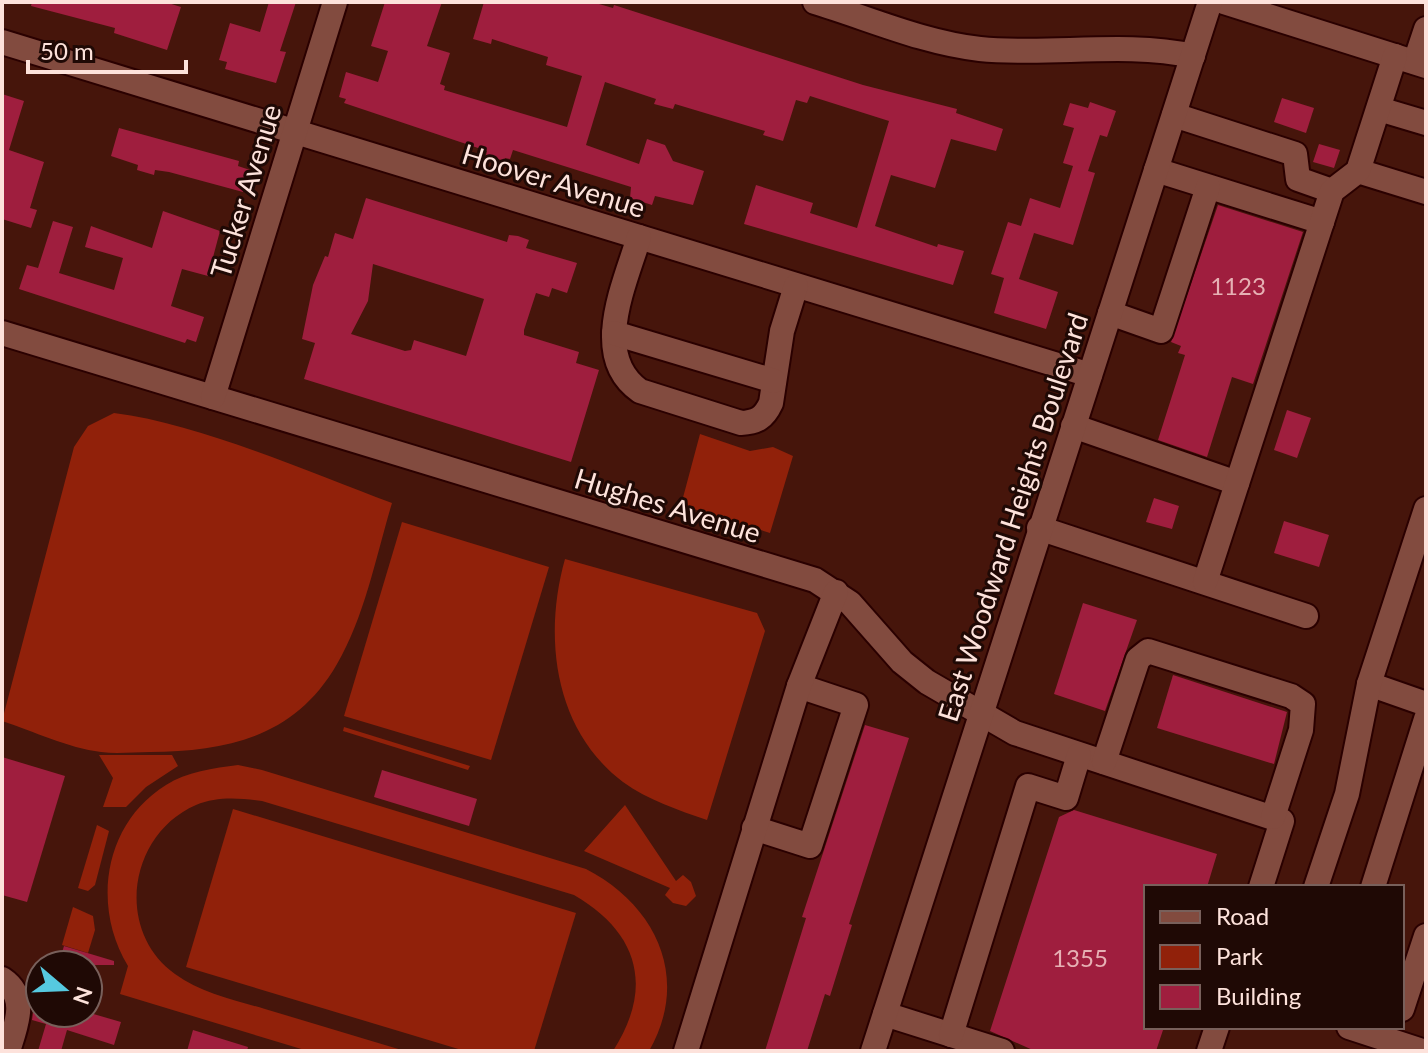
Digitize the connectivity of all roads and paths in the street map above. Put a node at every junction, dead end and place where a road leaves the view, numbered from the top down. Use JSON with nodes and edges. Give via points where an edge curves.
{"nodes":[{"id":1,"x":335,"y":2,"type":"edge"},
{"id":2,"x":815,"y":2,"type":"edge"},
{"id":3,"x":1210,"y":2,"type":"edge"},
{"id":4,"x":1224,"y":2,"type":"edge"},
{"id":5,"x":1426,"y":29,"type":"edge"},
{"id":6,"x":2,"y":42,"type":"edge"},
{"id":7,"x":1193,"y":56,"type":"junction"},
{"id":8,"x":1412,"y":62,"type":"edge"},
{"id":9,"x":1379,"y":109,"type":"junction"},
{"id":10,"x":1174,"y":115,"type":"junction"},
{"id":11,"x":1426,"y":123,"type":"edge"},
{"id":12,"x":294,"y":132,"type":"junction"},
{"id":13,"x":1156,"y":170,"type":"junction"},
{"id":14,"x":1358,"y":171,"type":"junction"},
{"id":15,"x":1208,"y":187,"type":"junction"},
{"id":16,"x":1332,"y":191,"type":"junction"},
{"id":17,"x":1426,"y":192,"type":"edge"},
{"id":18,"x":1322,"y":222,"type":"junction"},
{"id":19,"x":639,"y":237,"type":"junction"},
{"id":20,"x":796,"y":286,"type":"junction"},
{"id":21,"x":1110,"y":313,"type":"junction"},
{"id":22,"x":2,"y":333,"type":"edge"},
{"id":23,"x":614,"y":333,"type":"junction"},
{"id":24,"x":1090,"y":375,"type":"junction"},
{"id":25,"x":774,"y":381,"type":"junction"},
{"id":26,"x":213,"y":397,"type":"junction"},
{"id":27,"x":1073,"y":426,"type":"junction"},
{"id":28,"x":1237,"y":483,"type":"junction"},
{"id":29,"x":1426,"y":509,"type":"edge"},
{"id":30,"x":1039,"y":528,"type":"junction"},
{"id":31,"x":1205,"y":582,"type":"junction"},
{"id":32,"x":836,"y":592,"type":"junction"},
{"id":33,"x":1306,"y":616,"type":"dead end"},
{"id":34,"x":1369,"y":684,"type":"junction"},
{"id":35,"x":799,"y":686,"type":"junction"},
{"id":36,"x":1426,"y":704,"type":"edge"},
{"id":37,"x":980,"y":711,"type":"junction"},
{"id":38,"x":1426,"y":719,"type":"edge"},
{"id":39,"x":1079,"y":755,"type":"junction"},
{"id":40,"x":1104,"y":762,"type":"junction"},
{"id":41,"x":1273,"y":817,"type":"junction"},
{"id":42,"x":754,"y":828,"type":"junction"},
{"id":43,"x":1262,"y":885,"type":"edge"},
{"id":44,"x":1317,"y":885,"type":"edge"},
{"id":45,"x":1374,"y":885,"type":"edge"},
{"id":46,"x":1426,"y":936,"type":"edge"},
{"id":47,"x":2,"y":979,"type":"edge"},
{"id":48,"x":1404,"y":1003,"type":"edge"},
{"id":49,"x":885,"y":1014,"type":"junction"},
{"id":50,"x":1216,"y":1029,"type":"edge"},
{"id":51,"x":1362,"y":1029,"type":"edge"},
{"id":52,"x":1394,"y":1034,"type":"edge"},
{"id":53,"x":951,"y":1035,"type":"junction"},
{"id":54,"x":8,"y":1051,"type":"edge"},
{"id":55,"x":686,"y":1051,"type":"edge"},
{"id":56,"x":873,"y":1051,"type":"edge"},
{"id":57,"x":1002,"y":1051,"type":"edge"},
{"id":58,"x":1209,"y":1051,"type":"edge"},
{"id":59,"x":1422,"y":1051,"type":"edge"}],
"edges":[{"from":1,"to":12,"type":"street","name":"Tucker Avenue"},
{"from":2,"to":7,"type":"street","via":[[962,46],[1043,53],[1158,50]]},
{"from":3,"to":7,"type":"street","name":"East Woodward Heights Boulevard"},
{"from":4,"to":8,"type":"street"},
{"from":5,"to":8,"type":"street"},
{"from":6,"to":12,"type":"street","name":"Hoover Avenue"},
{"from":7,"to":10,"type":"street","name":"East Woodward Heights Boulevard"},
{"from":8,"to":9,"type":"street"},
{"from":9,"to":11,"type":"street"},
{"from":9,"to":14,"type":"street"},
{"from":10,"to":13,"type":"street","name":"East Woodward Heights Boulevard"},
{"from":10,"to":16,"type":"street","via":[[1295,154],[1298,179]]},
{"from":12,"to":19,"type":"street","name":"Hoover Avenue"},
{"from":12,"to":26,"type":"street","name":"Tucker Avenue"},
{"from":13,"to":15,"type":"street"},
{"from":13,"to":21,"type":"street","name":"East Woodward Heights Boulevard"},
{"from":14,"to":16,"type":"street"},
{"from":14,"to":17,"type":"street"},
{"from":15,"to":18,"type":"street"},
{"from":15,"to":21,"type":"street","via":[[1161,331]]},
{"from":16,"to":18,"type":"street"},
{"from":18,"to":28,"type":"street"},
{"from":19,"to":20,"type":"street","name":"Hoover Avenue"},
{"from":19,"to":23,"type":"street"},
{"from":20,"to":24,"type":"street","name":"Hoover Avenue"},
{"from":20,"to":25,"type":"street"},
{"from":21,"to":24,"type":"street","name":"East Woodward Heights Boulevard"},
{"from":22,"to":26,"type":"street","name":"Hughes Avenue"},
{"from":23,"to":25,"type":"street"},
{"from":23,"to":25,"type":"street","via":[[618,366],[640,391],[741,423],[756,422],[766,414]]},
{"from":24,"to":27,"type":"street","name":"East Woodward Heights Boulevard"},
{"from":26,"to":32,"type":"street","name":"Hughes Avenue","via":[[815,580]]},
{"from":27,"to":28,"type":"street"},
{"from":27,"to":30,"type":"street","name":"East Woodward Heights Boulevard"},
{"from":28,"to":31,"type":"street"},
{"from":29,"to":34,"type":"street"},
{"from":30,"to":31,"type":"street"},
{"from":30,"to":37,"type":"street","name":"East Woodward Heights Boulevard"},
{"from":31,"to":33,"type":"street"},
{"from":32,"to":35,"type":"street"},
{"from":32,"to":37,"type":"street","name":"Hughes Avenue","via":[[911,669]]},
{"from":34,"to":36,"type":"street"},
{"from":34,"to":44,"type":"street","via":[[1347,794]]},
{"from":35,"to":42,"type":"street"},
{"from":35,"to":42,"type":"street","via":[[856,705],[810,846]]},
{"from":37,"to":39,"type":"street","name":"Hughes Avenue","via":[[1015,733]]},
{"from":37,"to":49,"type":"street","name":"East Woodward Heights Boulevard"},
{"from":38,"to":45,"type":"street"},
{"from":39,"to":40,"type":"street","name":"Hughes Avenue"},
{"from":39,"to":53,"type":"street","via":[[1066,798],[1028,786]]},
{"from":40,"to":41,"type":"street","name":"Hughes Avenue"},
{"from":40,"to":41,"type":"street","via":[[1138,659],[1148,651],[1291,696],[1303,704],[1301,730]]},
{"from":41,"to":43,"type":"street","via":[[1282,821]]},
{"from":42,"to":55,"type":"street"},
{"from":46,"to":48,"type":"street"},
{"from":47,"to":54,"type":"street","via":[[18,998],[18,1020]]},
{"from":49,"to":53,"type":"street"},
{"from":49,"to":56,"type":"street","name":"East Woodward Heights Boulevard"},
{"from":50,"to":58,"type":"street"},
{"from":51,"to":52,"type":"street"},
{"from":52,"to":59,"type":"street"},
{"from":53,"to":57,"type":"street"}]}
